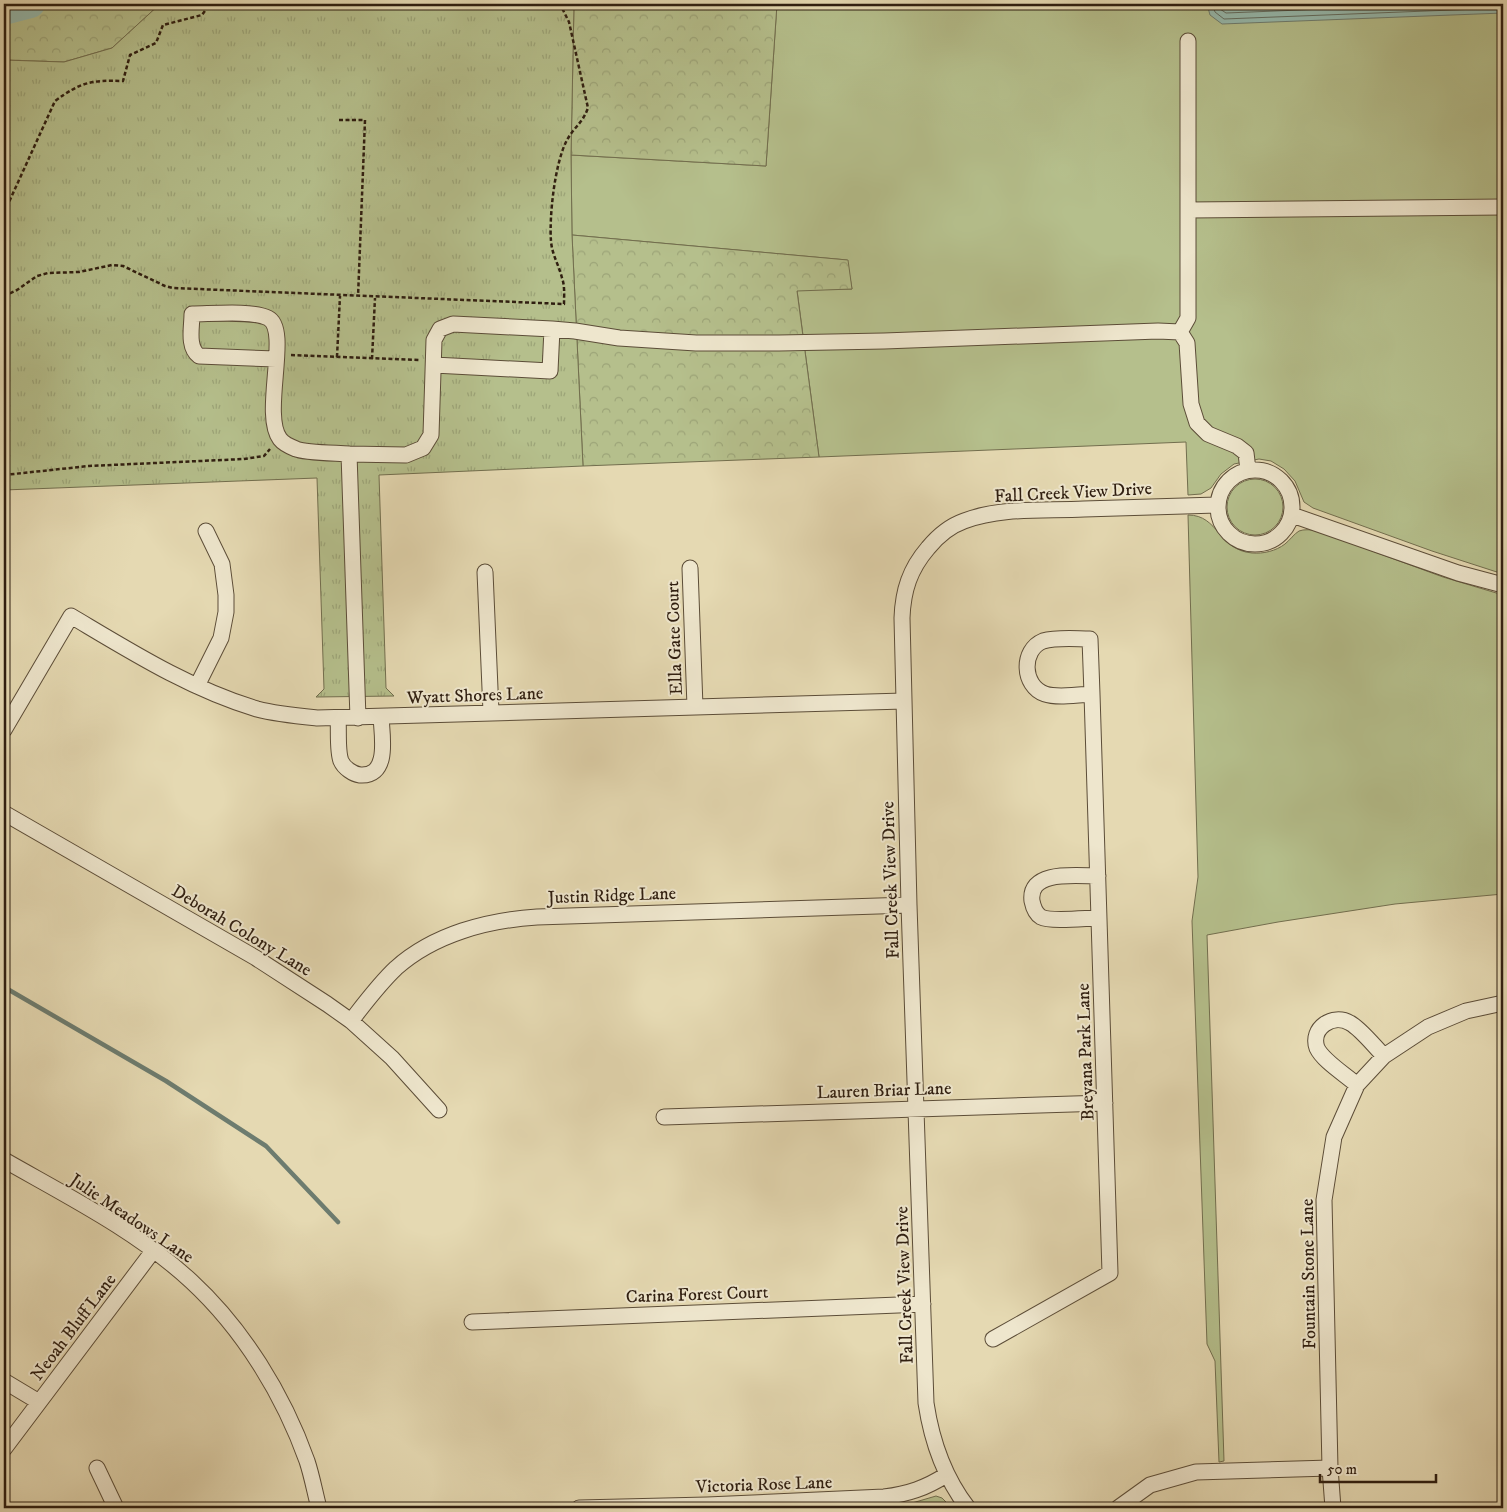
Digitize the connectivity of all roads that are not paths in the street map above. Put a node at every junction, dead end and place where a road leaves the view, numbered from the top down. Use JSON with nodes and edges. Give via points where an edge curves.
{"nodes":[{"id":1,"x":1188,"y":41,"type":"dead end"},
{"id":2,"x":1503,"y":207,"type":"edge"},
{"id":3,"x":1189,"y":210,"type":"junction"},
{"id":4,"x":552,"y":329,"type":"junction"},
{"id":5,"x":1180,"y":332,"type":"junction"},
{"id":6,"x":276,"y":357,"type":"junction"},
{"id":7,"x":434,"y":363,"type":"junction"},
{"id":8,"x":349,"y":454,"type":"junction"},
{"id":9,"x":1248,"y":470,"type":"junction"},
{"id":10,"x":1218,"y":505,"type":"junction"},
{"id":11,"x":1292,"y":515,"type":"junction"},
{"id":12,"x":206,"y":531,"type":"dead end"},
{"id":13,"x":690,"y":568,"type":"dead end"},
{"id":14,"x":485,"y":572,"type":"dead end"},
{"id":15,"x":1503,"y":585,"type":"edge"},
{"id":16,"x":197,"y":686,"type":"junction"},
{"id":17,"x":1092,"y":694,"type":"junction"},
{"id":18,"x":904,"y":701,"type":"junction"},
{"id":19,"x":695,"y":707,"type":"junction"},
{"id":20,"x":491,"y":712,"type":"junction"},
{"id":21,"x":338,"y":718,"type":"junction"},
{"id":22,"x":358,"y":718,"type":"junction"},
{"id":23,"x":381,"y":718,"type":"junction"},
{"id":24,"x":4,"y":730,"type":"edge"},
{"id":25,"x":4,"y":813,"type":"edge"},
{"id":26,"x":1098,"y":876,"type":"junction"},
{"id":27,"x":909,"y":905,"type":"junction"},
{"id":28,"x":1099,"y":918,"type":"junction"},
{"id":29,"x":1503,"y":1003,"type":"edge"},
{"id":30,"x":351,"y":1021,"type":"junction"},
{"id":31,"x":1384,"y":1056,"type":"junction"},
{"id":32,"x":1357,"y":1084,"type":"junction"},
{"id":33,"x":1105,"y":1102,"type":"junction"},
{"id":34,"x":916,"y":1108,"type":"junction"},
{"id":35,"x":438,"y":1110,"type":"dead end"},
{"id":36,"x":664,"y":1117,"type":"dead end"},
{"id":37,"x":4,"y":1160,"type":"edge"},
{"id":38,"x":153,"y":1251,"type":"junction"},
{"id":39,"x":923,"y":1304,"type":"junction"},
{"id":40,"x":472,"y":1322,"type":"dead end"},
{"id":41,"x":993,"y":1339,"type":"dead end"},
{"id":42,"x":4,"y":1381,"type":"edge"},
{"id":43,"x":39,"y":1402,"type":"junction"},
{"id":44,"x":4,"y":1449,"type":"edge"},
{"id":45,"x":97,"y":1468,"type":"dead end"},
{"id":46,"x":1330,"y":1468,"type":"junction"},
{"id":47,"x":946,"y":1475,"type":"junction"},
{"id":48,"x":707,"y":1507,"type":"edge"},
{"id":49,"x":116,"y":1508,"type":"edge"},
{"id":50,"x":319,"y":1508,"type":"edge"},
{"id":51,"x":578,"y":1508,"type":"edge"},
{"id":52,"x":968,"y":1508,"type":"edge"},
{"id":53,"x":1118,"y":1508,"type":"edge"},
{"id":54,"x":1333,"y":1508,"type":"edge"}],
"edges":[{"from":1,"to":3,"type":"street"},
{"from":2,"to":3,"type":"street"},
{"from":3,"to":5,"type":"street","via":[[1188,318]]},
{"from":4,"to":5,"type":"street","via":[[696,343]]},
{"from":4,"to":7,"type":"street","via":[[454,324],[440,329],[434,340]]},
{"from":4,"to":7,"type":"street","via":[[550,371]]},
{"from":5,"to":9,"type":"street","via":[[1187,343],[1191,404],[1197,422],[1208,434],[1246,453]]},
{"from":6,"to":6,"type":"street","via":[[275,324],[268,318],[254,314],[192,314],[191,347],[199,356]]},
{"from":6,"to":8,"type":"street","via":[[273,421],[280,439],[298,450]]},
{"from":7,"to":8,"type":"street","via":[[431,435],[422,448],[406,455]]},
{"from":8,"to":22,"type":"street"},
{"from":9,"to":10,"type":"street","via":[[1227,483],[1220,493]]},
{"from":9,"to":11,"type":"street","via":[[1260,470],[1282,481],[1289,490]]},
{"from":10,"to":11,"type":"street","via":[[1224,529],[1233,538],[1257,545],[1280,536]]},
{"from":10,"to":18,"type":"street","name":"Fall Creek View Drive","via":[[1016,512],[977,517],[947,530],[920,557],[906,587],[902,618]]},
{"from":11,"to":15,"type":"street","via":[[1458,573]]},
{"from":12,"to":16,"type":"street","via":[[222,564],[226,612],[221,638]]},
{"from":13,"to":19,"type":"street","name":"Ella Gate Court"},
{"from":14,"to":20,"type":"street"},
{"from":16,"to":21,"type":"street","name":"Wyatt Shores Lane","via":[[258,709]]},
{"from":16,"to":24,"type":"street","name":"Wyatt Shores Lane","via":[[70,616]]},
{"from":17,"to":17,"type":"street","name":"Breyana Park Lane","via":[[1044,694],[1033,685],[1027,673],[1031,651],[1042,642],[1051,640],[1090,639]]},
{"from":17,"to":26,"type":"street","name":"Breyana Park Lane"},
{"from":18,"to":19,"type":"street","name":"Wyatt Shores Lane"},
{"from":18,"to":27,"type":"street","name":"Fall Creek View Drive"},
{"from":19,"to":20,"type":"street","name":"Wyatt Shores Lane"},
{"from":20,"to":23,"type":"street","name":"Wyatt Shores Lane"},
{"from":21,"to":22,"type":"street","name":"Wyatt Shores Lane"},
{"from":21,"to":23,"type":"street","via":[[341,762],[358,775],[371,773],[381,762]]},
{"from":22,"to":23,"type":"street","name":"Wyatt Shores Lane"},
{"from":25,"to":30,"type":"street","name":"Deborah Colony Lane","via":[[256,958]]},
{"from":26,"to":28,"type":"street","name":"Breyana Park Lane"},
{"from":26,"to":28,"type":"street","via":[[1043,879],[1033,889],[1032,900],[1037,913],[1046,918]]},
{"from":27,"to":30,"type":"street","name":"Justin Ridge Lane","via":[[537,916],[490,922],[437,942],[409,959],[380,984]]},
{"from":27,"to":34,"type":"street","name":"Fall Creek View Drive"},
{"from":28,"to":33,"type":"street","name":"Breyana Park Lane"},
{"from":29,"to":31,"type":"street","name":"Fountain Stone Lane","via":[[1466,1011],[1428,1027]]},
{"from":30,"to":35,"type":"street","name":"Deborah Colony Lane","via":[[392,1058]]},
{"from":31,"to":32,"type":"street","name":"Fountain Stone Lane"},
{"from":31,"to":32,"type":"street","via":[[1352,1024],[1341,1019],[1327,1021],[1318,1032],[1317,1046],[1323,1057]]},
{"from":32,"to":46,"type":"street","name":"Fountain Stone Lane","via":[[1334,1137],[1324,1200]]},
{"from":33,"to":34,"type":"street","name":"Lauren Briar Lane"},
{"from":33,"to":41,"type":"street","name":"Breyana Park Lane","via":[[1110,1273]]},
{"from":34,"to":36,"type":"street","name":"Lauren Briar Lane"},
{"from":34,"to":39,"type":"street","name":"Fall Creek View Drive"},
{"from":37,"to":38,"type":"street","name":"Julie Meadows Lane","via":[[104,1218]]},
{"from":38,"to":43,"type":"street","name":"Neoah Bluff Lane"},
{"from":38,"to":50,"type":"street","name":"Julie Meadows Lane","via":[[191,1280],[232,1323],[259,1364],[281,1402],[307,1461]]},
{"from":39,"to":40,"type":"street","name":"Carina Forest Court"},
{"from":39,"to":47,"type":"street","name":"Fall Creek View Drive","via":[[926,1403],[935,1445]]},
{"from":42,"to":43,"type":"street"},
{"from":43,"to":44,"type":"street","name":"Neoah Bluff Lane"},
{"from":45,"to":49,"type":"street"},
{"from":46,"to":53,"type":"street","via":[[1196,1472],[1150,1485]]},
{"from":46,"to":54,"type":"street","name":"Fountain Stone Lane"},
{"from":47,"to":48,"type":"street","name":"Victoria Rose Lane","via":[[921,1490],[884,1497]]},
{"from":47,"to":52,"type":"street","name":"Fall Creek View Drive"},
{"from":48,"to":51,"type":"street","name":"Victoria Rose Lane"}]}
